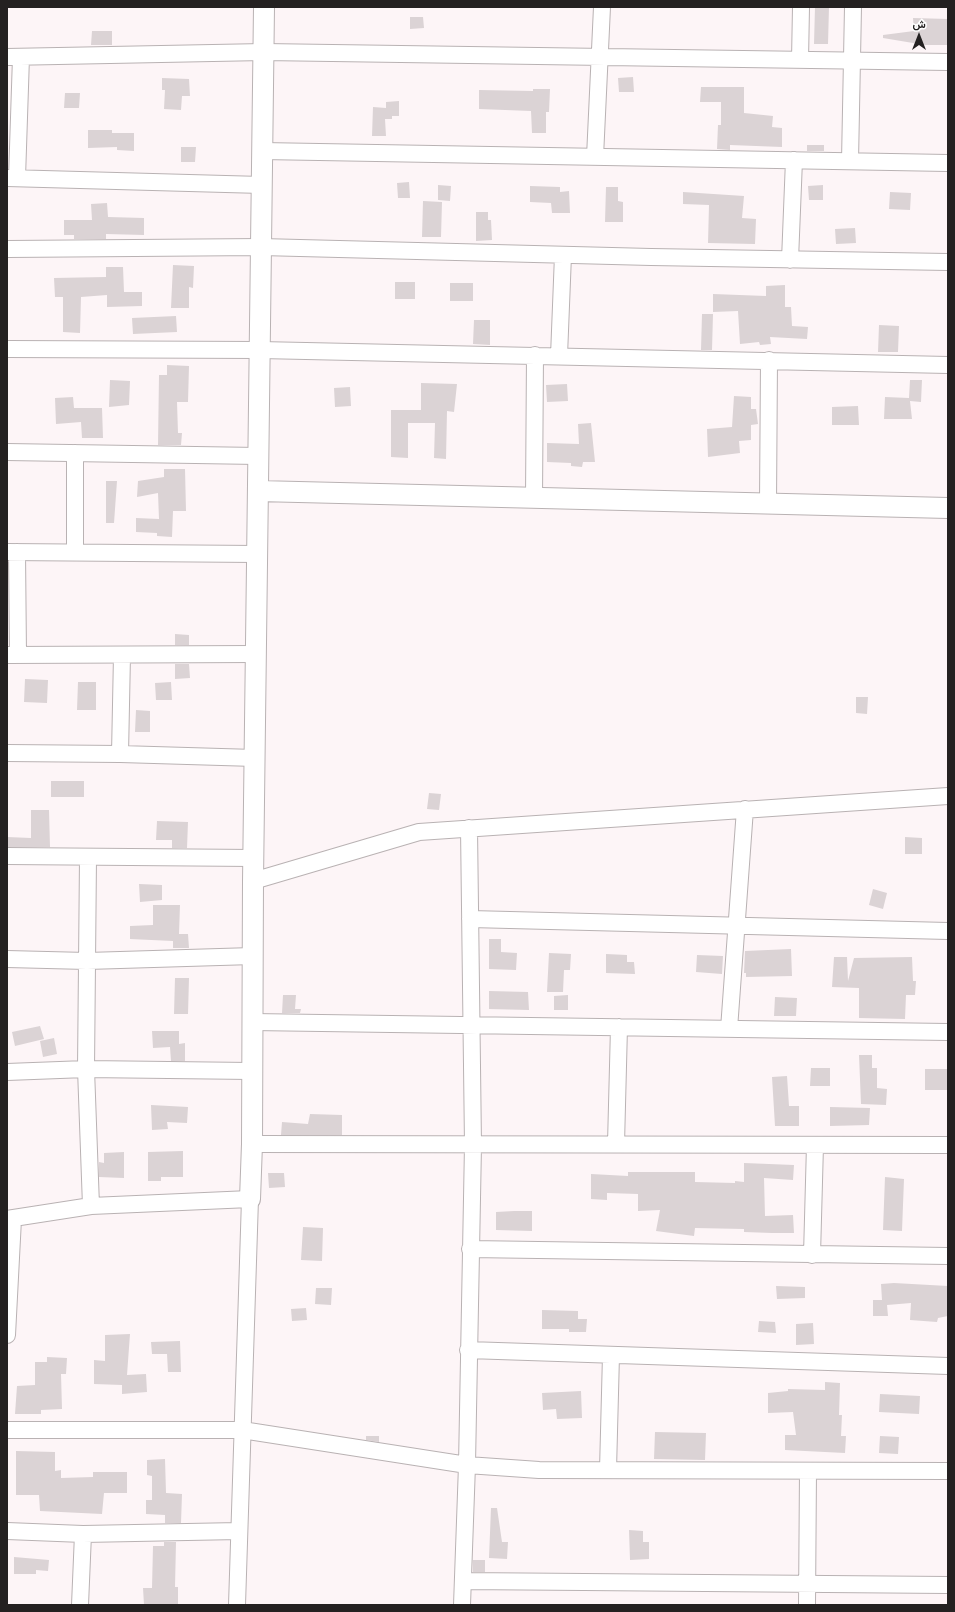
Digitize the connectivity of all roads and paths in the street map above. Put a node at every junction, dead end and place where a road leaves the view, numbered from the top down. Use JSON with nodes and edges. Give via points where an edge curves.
{"nodes":[{"id":1,"x":264,"y":7,"type":"edge"},
{"id":2,"x":602,"y":7,"type":"edge"},
{"id":3,"x":801,"y":7,"type":"edge"},
{"id":4,"x":853,"y":7,"type":"edge"},
{"id":5,"x":264,"y":52,"type":"junction"},
{"id":6,"x":14,"y":57,"type":"edge"},
{"id":7,"x":600,"y":57,"type":"junction"},
{"id":8,"x":800,"y":60,"type":"junction"},
{"id":9,"x":852,"y":61,"type":"junction"},
{"id":10,"x":948,"y":62,"type":"edge"},
{"id":11,"x":262,"y":151,"type":"junction"},
{"id":12,"x":596,"y":157,"type":"junction"},
{"id":13,"x":794,"y":160,"type":"junction"},
{"id":14,"x":850,"y":161,"type":"junction"},
{"id":15,"x":948,"y":163,"type":"edge"},
{"id":16,"x":12,"y":178,"type":"edge"},
{"id":17,"x":262,"y":185,"type":"junction"},
{"id":18,"x":261,"y":247,"type":"junction"},
{"id":19,"x":7,"y":249,"type":"edge"},
{"id":20,"x":563,"y":255,"type":"junction"},
{"id":21,"x":790,"y":260,"type":"junction"},
{"id":22,"x":948,"y":262,"type":"edge"},
{"id":23,"x":7,"y":349,"type":"edge"},
{"id":24,"x":260,"y":350,"type":"junction"},
{"id":25,"x":535,"y":355,"type":"junction"},
{"id":26,"x":559,"y":356,"type":"junction"},
{"id":27,"x":769,"y":360,"type":"junction"},
{"id":28,"x":948,"y":365,"type":"edge"},
{"id":29,"x":7,"y":452,"type":"edge"},
{"id":30,"x":75,"y":452,"type":"junction"},
{"id":31,"x":258,"y":456,"type":"junction"},
{"id":32,"x":258,"y":491,"type":"junction"},
{"id":33,"x":534,"y":498,"type":"junction"},
{"id":34,"x":768,"y":503,"type":"junction"},
{"id":35,"x":948,"y":508,"type":"edge"},
{"id":36,"x":12,"y":552,"type":"edge"},
{"id":37,"x":75,"y":552,"type":"junction"},
{"id":38,"x":257,"y":554,"type":"junction"},
{"id":39,"x":256,"y":654,"type":"junction"},
{"id":40,"x":12,"y":655,"type":"edge"},
{"id":41,"x":122,"y":655,"type":"junction"},
{"id":42,"x":7,"y":753,"type":"edge"},
{"id":43,"x":120,"y":754,"type":"junction"},
{"id":44,"x":255,"y":758,"type":"junction"},
{"id":45,"x":948,"y":796,"type":"edge"},
{"id":46,"x":745,"y":810,"type":"junction"},
{"id":47,"x":470,"y":828,"type":"junction"},
{"id":48,"x":7,"y":856,"type":"edge"},
{"id":49,"x":88,"y":858,"type":"junction"},
{"id":50,"x":254,"y":858,"type":"junction"},
{"id":51,"x":253,"y":881,"type":"junction"},
{"id":52,"x":470,"y":919,"type":"junction"},
{"id":53,"x":736,"y":926,"type":"junction"},
{"id":54,"x":948,"y":931,"type":"edge"},
{"id":55,"x":253,"y":956,"type":"junction"},
{"id":56,"x":7,"y":959,"type":"edge"},
{"id":57,"x":87,"y":961,"type":"junction"},
{"id":58,"x":252,"y":1022,"type":"junction"},
{"id":59,"x":471,"y":1025,"type":"junction"},
{"id":60,"x":619,"y":1027,"type":"junction"},
{"id":61,"x":729,"y":1029,"type":"junction"},
{"id":62,"x":948,"y":1032,"type":"edge"},
{"id":63,"x":86,"y":1069,"type":"junction"},
{"id":64,"x":251,"y":1071,"type":"junction"},
{"id":65,"x":7,"y":1072,"type":"edge"},
{"id":66,"x":252,"y":1144,"type":"junction"},
{"id":67,"x":616,"y":1144,"type":"junction"},
{"id":68,"x":472,"y":1145,"type":"junction"},
{"id":69,"x":815,"y":1145,"type":"junction"},
{"id":70,"x":948,"y":1145,"type":"edge"},
{"id":71,"x":250,"y":1199,"type":"junction"},
{"id":72,"x":91,"y":1206,"type":"junction"},
{"id":73,"x":10,"y":1219,"type":"edge"},
{"id":74,"x":470,"y":1250,"type":"junction"},
{"id":75,"x":812,"y":1255,"type":"junction"},
{"id":76,"x":948,"y":1256,"type":"edge"},
{"id":77,"x":7,"y":1335,"type":"edge"},
{"id":78,"x":468,"y":1350,"type":"junction"},
{"id":79,"x":611,"y":1355,"type":"junction"},
{"id":80,"x":948,"y":1366,"type":"edge"},
{"id":81,"x":7,"y":1430,"type":"edge"},
{"id":82,"x":242,"y":1430,"type":"junction"},
{"id":83,"x":467,"y":1465,"type":"junction"},
{"id":84,"x":608,"y":1470,"type":"junction"},
{"id":85,"x":808,"y":1471,"type":"junction"},
{"id":86,"x":948,"y":1471,"type":"edge"},
{"id":87,"x":7,"y":1531,"type":"edge"},
{"id":88,"x":240,"y":1531,"type":"junction"},
{"id":89,"x":83,"y":1534,"type":"junction"},
{"id":90,"x":463,"y":1581,"type":"junction"},
{"id":91,"x":807,"y":1584,"type":"junction"},
{"id":92,"x":948,"y":1586,"type":"edge"},
{"id":93,"x":80,"y":1605,"type":"edge"},
{"id":94,"x":237,"y":1605,"type":"edge"},
{"id":95,"x":462,"y":1605,"type":"edge"},
{"id":96,"x":807,"y":1605,"type":"edge"}],
"edges":[{"from":1,"to":5,"type":"street"},
{"from":2,"to":7,"type":"street"},
{"from":3,"to":8,"type":"street"},
{"from":4,"to":9,"type":"street"},
{"from":5,"to":6,"type":"street"},
{"from":5,"to":7,"type":"street"},
{"from":5,"to":11,"type":"street"},
{"from":6,"to":16,"type":"street"},
{"from":7,"to":8,"type":"street"},
{"from":7,"to":12,"type":"street"},
{"from":8,"to":9,"type":"street"},
{"from":9,"to":10,"type":"street"},
{"from":9,"to":14,"type":"street"},
{"from":11,"to":12,"type":"street"},
{"from":11,"to":17,"type":"street"},
{"from":12,"to":13,"type":"street"},
{"from":13,"to":14,"type":"street"},
{"from":13,"to":21,"type":"street"},
{"from":14,"to":15,"type":"street"},
{"from":16,"to":17,"type":"street"},
{"from":17,"to":18,"type":"street"},
{"from":18,"to":19,"type":"street"},
{"from":18,"to":20,"type":"street"},
{"from":18,"to":24,"type":"street"},
{"from":20,"to":21,"type":"street"},
{"from":20,"to":26,"type":"street"},
{"from":21,"to":22,"type":"street"},
{"from":23,"to":24,"type":"street"},
{"from":24,"to":25,"type":"street"},
{"from":24,"to":31,"type":"street"},
{"from":25,"to":26,"type":"street"},
{"from":25,"to":33,"type":"street"},
{"from":26,"to":27,"type":"street"},
{"from":27,"to":28,"type":"street"},
{"from":27,"to":34,"type":"street"},
{"from":29,"to":30,"type":"street"},
{"from":30,"to":31,"type":"street"},
{"from":30,"to":37,"type":"street"},
{"from":31,"to":32,"type":"street"},
{"from":32,"to":33,"type":"street"},
{"from":32,"to":38,"type":"street"},
{"from":33,"to":34,"type":"street"},
{"from":34,"to":35,"type":"street"},
{"from":36,"to":37,"type":"street"},
{"from":36,"to":40,"type":"street"},
{"from":37,"to":38,"type":"street"},
{"from":38,"to":39,"type":"street"},
{"from":39,"to":41,"type":"street"},
{"from":39,"to":44,"type":"street"},
{"from":40,"to":41,"type":"street"},
{"from":41,"to":43,"type":"street"},
{"from":42,"to":43,"type":"street"},
{"from":43,"to":44,"type":"street"},
{"from":44,"to":50,"type":"street"},
{"from":45,"to":46,"type":"street"},
{"from":46,"to":47,"type":"street"},
{"from":46,"to":53,"type":"street"},
{"from":47,"to":51,"type":"street","via":[[419,832]]},
{"from":47,"to":52,"type":"street"},
{"from":48,"to":49,"type":"street"},
{"from":49,"to":50,"type":"street"},
{"from":49,"to":57,"type":"street"},
{"from":50,"to":51,"type":"street"},
{"from":51,"to":55,"type":"street"},
{"from":52,"to":53,"type":"street"},
{"from":52,"to":59,"type":"street"},
{"from":53,"to":54,"type":"street"},
{"from":53,"to":61,"type":"street"},
{"from":55,"to":57,"type":"street"},
{"from":55,"to":58,"type":"street"},
{"from":56,"to":57,"type":"street"},
{"from":57,"to":63,"type":"street"},
{"from":58,"to":59,"type":"street"},
{"from":58,"to":64,"type":"street"},
{"from":59,"to":60,"type":"street"},
{"from":59,"to":68,"type":"street"},
{"from":60,"to":61,"type":"street"},
{"from":60,"to":67,"type":"street"},
{"from":61,"to":62,"type":"street"},
{"from":63,"to":64,"type":"street"},
{"from":63,"to":65,"type":"street"},
{"from":63,"to":72,"type":"street"},
{"from":64,"to":66,"type":"street"},
{"from":66,"to":68,"type":"street"},
{"from":66,"to":71,"type":"street"},
{"from":67,"to":68,"type":"street"},
{"from":67,"to":69,"type":"street"},
{"from":68,"to":74,"type":"street"},
{"from":69,"to":70,"type":"street"},
{"from":69,"to":75,"type":"street"},
{"from":71,"to":72,"type":"street"},
{"from":71,"to":82,"type":"street"},
{"from":72,"to":73,"type":"street"},
{"from":73,"to":77,"type":"street"},
{"from":74,"to":75,"type":"street"},
{"from":74,"to":78,"type":"street"},
{"from":75,"to":76,"type":"street"},
{"from":78,"to":79,"type":"street"},
{"from":78,"to":83,"type":"street"},
{"from":79,"to":80,"type":"street"},
{"from":79,"to":84,"type":"street"},
{"from":81,"to":82,"type":"street"},
{"from":82,"to":83,"type":"street"},
{"from":82,"to":88,"type":"street"},
{"from":83,"to":84,"type":"street","via":[[539,1470]]},
{"from":83,"to":90,"type":"street"},
{"from":84,"to":85,"type":"street"},
{"from":85,"to":86,"type":"street"},
{"from":85,"to":91,"type":"street"},
{"from":87,"to":89,"type":"street"},
{"from":88,"to":89,"type":"street"},
{"from":88,"to":94,"type":"street"},
{"from":89,"to":93,"type":"street"},
{"from":90,"to":91,"type":"street"},
{"from":90,"to":95,"type":"street"},
{"from":91,"to":92,"type":"street"},
{"from":91,"to":96,"type":"street"}]}
